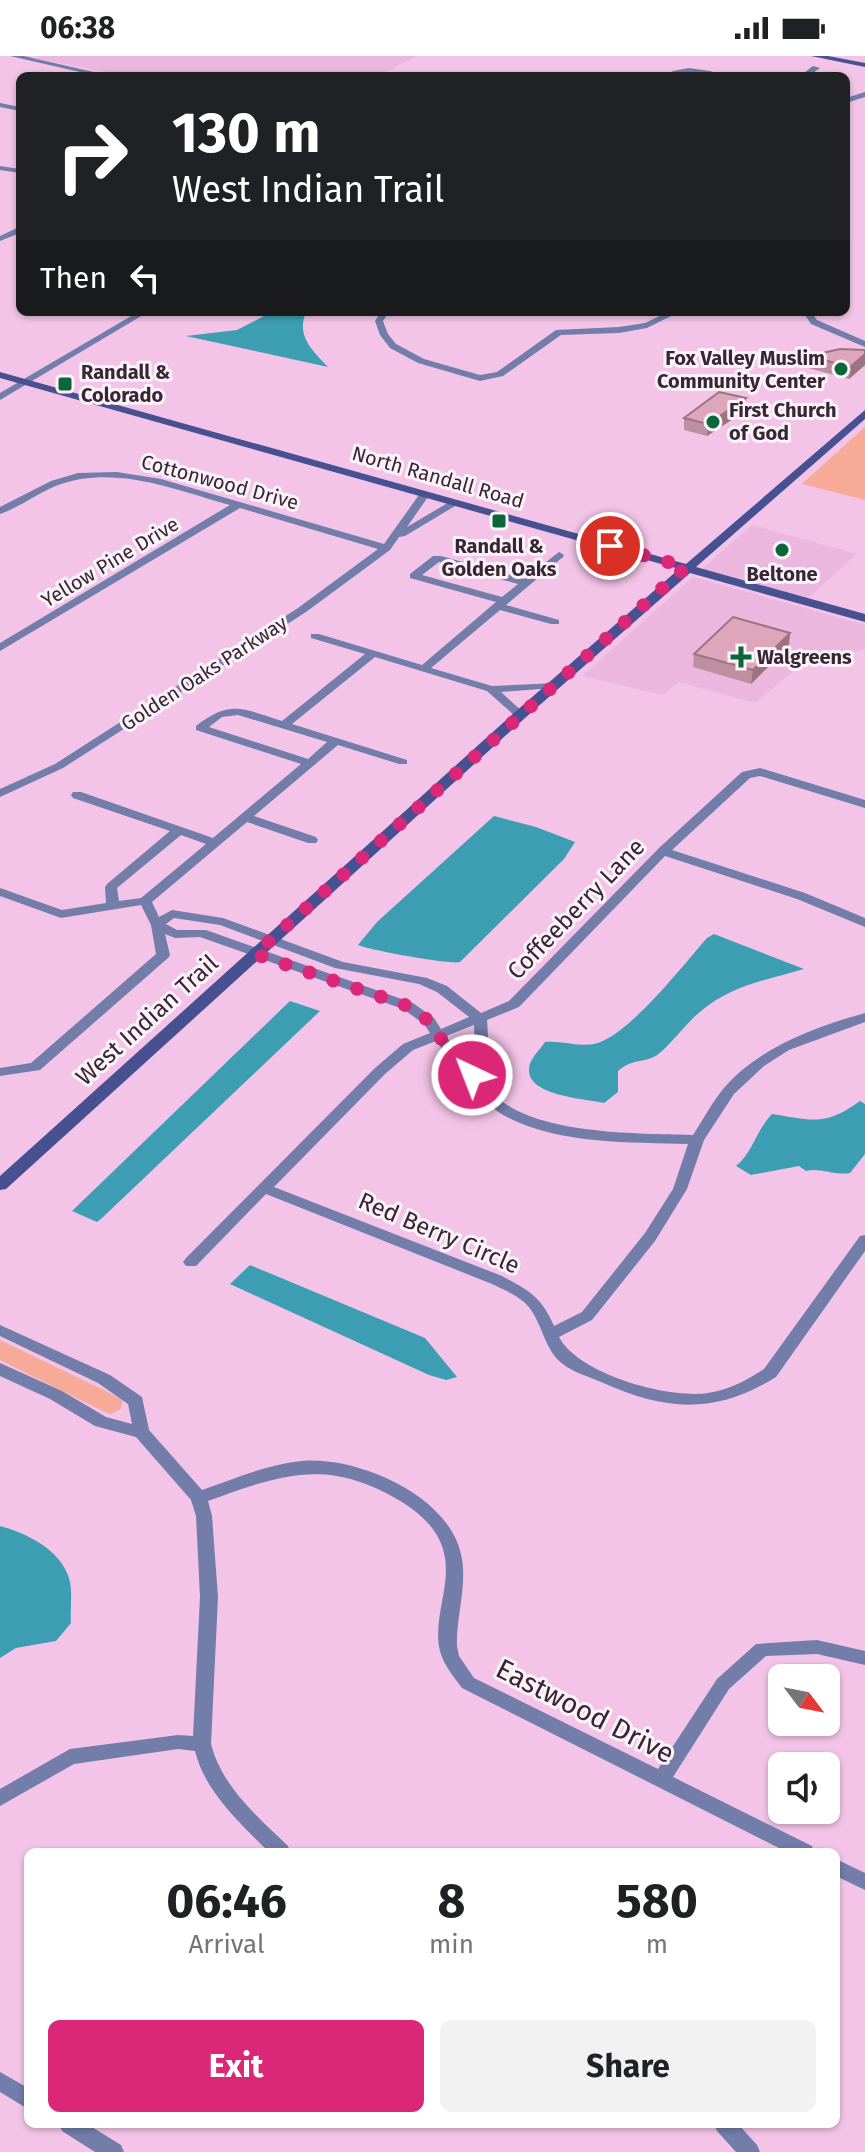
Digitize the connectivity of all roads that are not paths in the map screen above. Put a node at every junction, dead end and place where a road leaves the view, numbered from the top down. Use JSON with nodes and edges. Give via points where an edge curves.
{"nodes":[{"id":1,"x":14,"y":56,"type":"edge"},
{"id":2,"x":815,"y":56,"type":"edge"},
{"id":3,"x":865,"y":65,"type":"edge"},
{"id":4,"x":816,"y":68,"type":"dead end"},
{"id":5,"x":88,"y":72,"type":"edge"},
{"id":6,"x":676,"y":72,"type":"edge"},
{"id":7,"x":697,"y":72,"type":"edge"},
{"id":8,"x":810,"y":72,"type":"edge"},
{"id":9,"x":137,"y":316,"type":"edge"},
{"id":10,"x":382,"y":316,"type":"edge"},
{"id":11,"x":666,"y":316,"type":"edge"},
{"id":12,"x":810,"y":316,"type":"edge"},
{"id":13,"x":865,"y":342,"type":"edge"},
{"id":14,"x":0,"y":375,"type":"edge"},
{"id":15,"x":26,"y":382,"type":"junction"},
{"id":16,"x":0,"y":397,"type":"edge"},
{"id":17,"x":865,"y":413,"type":"edge"},
{"id":18,"x":425,"y":494,"type":"junction"},
{"id":19,"x":455,"y":503,"type":"junction"},
{"id":20,"x":238,"y":505,"type":"junction"},
{"id":21,"x":0,"y":511,"type":"edge"},
{"id":22,"x":397,"y":536,"type":"junction"},
{"id":23,"x":386,"y":548,"type":"junction"},
{"id":24,"x":559,"y":555,"type":"dead end"},
{"id":25,"x":686,"y":567,"type":"junction"},
{"id":26,"x":526,"y":583,"type":"junction"},
{"id":27,"x":502,"y":604,"type":"junction"},
{"id":28,"x":865,"y":618,"type":"edge"},
{"id":29,"x":555,"y":622,"type":"dead end"},
{"id":30,"x":315,"y":636,"type":"dead end"},
{"id":31,"x":0,"y":648,"type":"edge"},
{"id":32,"x":372,"y":654,"type":"junction"},
{"id":33,"x":423,"y":669,"type":"junction"},
{"id":34,"x":553,"y":685,"type":"junction"},
{"id":35,"x":491,"y":689,"type":"junction"},
{"id":36,"x":520,"y":715,"type":"junction"},
{"id":37,"x":284,"y":725,"type":"junction"},
{"id":38,"x":336,"y":741,"type":"junction"},
{"id":39,"x":403,"y":762,"type":"dead end"},
{"id":40,"x":309,"y":763,"type":"junction"},
{"id":41,"x":0,"y":793,"type":"edge"},
{"id":42,"x":77,"y":795,"type":"dead end"},
{"id":43,"x":865,"y":804,"type":"edge"},
{"id":44,"x":245,"y":817,"type":"junction"},
{"id":45,"x":178,"y":831,"type":"junction"},
{"id":46,"x":312,"y":840,"type":"dead end"},
{"id":47,"x":215,"y":843,"type":"junction"},
{"id":48,"x":663,"y":851,"type":"junction"},
{"id":49,"x":0,"y":892,"type":"edge"},
{"id":50,"x":145,"y":901,"type":"junction"},
{"id":51,"x":113,"y":906,"type":"junction"},
{"id":52,"x":865,"y":923,"type":"edge"},
{"id":53,"x":157,"y":925,"type":"junction"},
{"id":54,"x":273,"y":938,"type":"junction"},
{"id":55,"x":255,"y":954,"type":"junction"},
{"id":56,"x":865,"y":1017,"type":"edge"},
{"id":57,"x":480,"y":1019,"type":"junction"},
{"id":58,"x":437,"y":1035,"type":"junction"},
{"id":59,"x":470,"y":1064,"type":"junction"},
{"id":60,"x":0,"y":1072,"type":"edge"},
{"id":61,"x":697,"y":1140,"type":"junction"},
{"id":62,"x":0,"y":1185,"type":"edge"},
{"id":63,"x":264,"y":1188,"type":"junction"},
{"id":64,"x":865,"y":1240,"type":"edge"},
{"id":65,"x":191,"y":1262,"type":"dead end"},
{"id":66,"x":0,"y":1330,"type":"edge"},
{"id":67,"x":551,"y":1334,"type":"junction"},
{"id":68,"x":0,"y":1369,"type":"edge"},
{"id":69,"x":141,"y":1432,"type":"junction"},
{"id":70,"x":199,"y":1498,"type":"junction"},
{"id":71,"x":865,"y":1658,"type":"edge"},
{"id":72,"x":202,"y":1744,"type":"junction"},
{"id":73,"x":661,"y":1780,"type":"junction"},
{"id":74,"x":0,"y":1798,"type":"edge"},
{"id":75,"x":277,"y":1848,"type":"edge"},
{"id":76,"x":797,"y":1848,"type":"edge"},
{"id":77,"x":840,"y":1869,"type":"edge"},
{"id":78,"x":865,"y":1882,"type":"edge"},
{"id":79,"x":0,"y":2081,"type":"edge"},
{"id":80,"x":24,"y":2096,"type":"edge"},
{"id":81,"x":75,"y":2128,"type":"edge"},
{"id":82,"x":728,"y":2128,"type":"edge"},
{"id":83,"x":114,"y":2152,"type":"edge"},
{"id":84,"x":750,"y":2152,"type":"edge"}],
"edges":[{"from":1,"to":5,"type":"street"},
{"from":2,"to":3,"type":"main road"},
{"from":4,"to":8,"type":"street"},
{"from":6,"to":7,"type":"street"},
{"from":9,"to":15,"type":"street"},
{"from":10,"to":11,"type":"street","via":[[379,321],[393,346],[421,361],[480,378],[500,374],[559,332],[619,330]]},
{"from":12,"to":13,"type":"street","via":[[842,337]]},
{"from":14,"to":15,"type":"main road","name":"North Randall Road"},
{"from":15,"to":16,"type":"street"},
{"from":15,"to":18,"type":"main road","name":"North Randall Road"},
{"from":17,"to":25,"type":"main road","name":"West Indian Trail"},
{"from":18,"to":19,"type":"main road","name":"North Randall Road"},
{"from":18,"to":22,"type":"street","name":"Golden Oaks Parkway"},
{"from":19,"to":22,"type":"street","name":"Golden Oaks Parkway"},
{"from":19,"to":25,"type":"main road","name":"North Randall Road"},
{"from":20,"to":21,"type":"street","name":"Cottonwood Drive","via":[[158,481],[98,474],[54,483]]},
{"from":20,"to":23,"type":"street","name":"Cottonwood Drive"},
{"from":20,"to":31,"type":"street","name":"Yellow Pine Drive"},
{"from":22,"to":23,"type":"street","name":"Golden Oaks Parkway"},
{"from":23,"to":41,"type":"street","name":"Golden Oaks Parkway","via":[[302,610],[59,766]]},
{"from":24,"to":26,"type":"street"},
{"from":25,"to":28,"type":"main road","name":"North Randall Road"},
{"from":25,"to":34,"type":"main road","name":"West Indian Trail"},
{"from":26,"to":27,"type":"street"},
{"from":26,"to":27,"type":"street","via":[[437,558],[414,576]]},
{"from":27,"to":29,"type":"street"},
{"from":27,"to":33,"type":"street"},
{"from":30,"to":32,"type":"street"},
{"from":32,"to":33,"type":"street"},
{"from":32,"to":37,"type":"street"},
{"from":33,"to":35,"type":"street"},
{"from":34,"to":35,"type":"street"},
{"from":34,"to":36,"type":"main road","name":"West Indian Trail"},
{"from":35,"to":36,"type":"street"},
{"from":36,"to":54,"type":"main road","name":"West Indian Trail"},
{"from":37,"to":38,"type":"street"},
{"from":37,"to":40,"type":"street","via":[[239,711],[219,714],[200,728]]},
{"from":38,"to":39,"type":"street"},
{"from":38,"to":40,"type":"street"},
{"from":40,"to":44,"type":"street"},
{"from":42,"to":45,"type":"street"},
{"from":43,"to":48,"type":"street","name":"Coffeeberry Lane","via":[[760,772],[746,775]]},
{"from":44,"to":46,"type":"street"},
{"from":44,"to":47,"type":"street"},
{"from":45,"to":47,"type":"street"},
{"from":45,"to":51,"type":"street","via":[[111,887]]},
{"from":47,"to":50,"type":"street"},
{"from":48,"to":52,"type":"street"},
{"from":48,"to":57,"type":"street","name":"Coffeeberry Lane","via":[[535,985],[514,1004]]},
{"from":49,"to":51,"type":"street","via":[[61,914]]},
{"from":50,"to":51,"type":"street"},
{"from":50,"to":53,"type":"street"},
{"from":53,"to":54,"type":"street","via":[[172,914],[195,915]]},
{"from":53,"to":55,"type":"street","via":[[175,934],[201,933]]},
{"from":53,"to":60,"type":"street","via":[[163,955],[154,965],[35,1067]]},
{"from":54,"to":55,"type":"main road","name":"West Indian Trail"},
{"from":54,"to":57,"type":"street","via":[[340,965],[442,989]]},
{"from":55,"to":58,"type":"street","via":[[397,1001],[429,1021]]},
{"from":55,"to":62,"type":"main road","name":"West Indian Trail"},
{"from":56,"to":61,"type":"street","via":[[794,1043],[759,1063],[729,1091]]},
{"from":57,"to":58,"type":"street","name":"Coffeeberry Lane"},
{"from":57,"to":59,"type":"street","via":[[482,1052]]},
{"from":58,"to":59,"type":"street"},
{"from":58,"to":63,"type":"street","name":"Coffeeberry Lane","via":[[408,1047],[380,1071]]},
{"from":59,"to":61,"type":"street","via":[[472,1075],[495,1102],[539,1123],[592,1135]]},
{"from":61,"to":67,"type":"street","via":[[680,1189],[607,1295],[587,1316]]},
{"from":63,"to":65,"type":"street","name":"Coffeeberry Lane"},
{"from":63,"to":67,"type":"street","name":"Red Berry Circle","via":[[497,1280],[530,1298]]},
{"from":64,"to":67,"type":"street","name":"Red Berry Circle","via":[[770,1373],[749,1388],[708,1400],[648,1395],[569,1361]]},
{"from":66,"to":69,"type":"street","via":[[104,1379],[136,1401]]},
{"from":68,"to":69,"type":"street","via":[[101,1422]]},
{"from":69,"to":70,"type":"street"},
{"from":70,"to":72,"type":"street","via":[[209,1597]]},
{"from":70,"to":73,"type":"street","name":"Eastwood Drive","via":[[307,1466],[356,1473],[412,1499],[446,1530],[453,1551],[456,1584],[447,1648],[468,1683]]},
{"from":71,"to":73,"type":"street","via":[[817,1647],[762,1649],[723,1684]]},
{"from":72,"to":74,"type":"street","via":[[178,1742],[70,1757]]},
{"from":72,"to":75,"type":"street","via":[[207,1764],[234,1805]]},
{"from":73,"to":76,"type":"street","name":"Eastwood Drive"},
{"from":77,"to":78,"type":"street"},
{"from":79,"to":80,"type":"street"},
{"from":81,"to":83,"type":"street"},
{"from":82,"to":84,"type":"street"}]}
